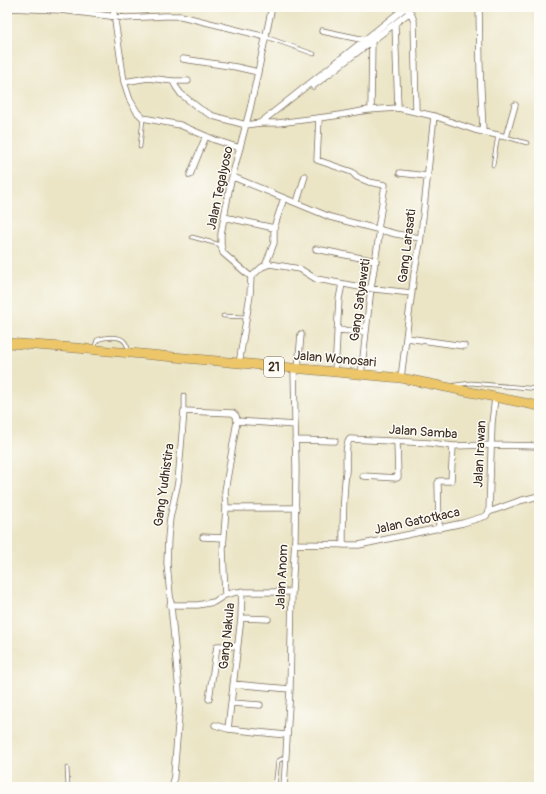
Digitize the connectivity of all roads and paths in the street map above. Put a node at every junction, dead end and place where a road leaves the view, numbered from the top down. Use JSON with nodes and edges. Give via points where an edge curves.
{"nodes":[{"id":1,"x":113,"y":7,"type":"edge"},
{"id":2,"x":272,"y":7,"type":"edge"},
{"id":3,"x":479,"y":7,"type":"edge"},
{"id":4,"x":7,"y":8,"type":"edge"},
{"id":5,"x":406,"y":8,"type":"edge"},
{"id":6,"x":114,"y":16,"type":"junction"},
{"id":7,"x":395,"y":24,"type":"junction"},
{"id":8,"x":322,"y":31,"type":"dead end"},
{"id":9,"x":7,"y":36,"type":"edge"},
{"id":10,"x":266,"y":37,"type":"junction"},
{"id":11,"x":365,"y":40,"type":"junction"},
{"id":12,"x":372,"y":40,"type":"junction"},
{"id":13,"x":314,"y":54,"type":"dead end"},
{"id":14,"x":183,"y":59,"type":"dead end"},
{"id":15,"x":7,"y":70,"type":"edge"},
{"id":16,"x":258,"y":72,"type":"junction"},
{"id":17,"x":173,"y":81,"type":"junction"},
{"id":18,"x":188,"y":81,"type":"dead end"},
{"id":19,"x":124,"y":82,"type":"junction"},
{"id":20,"x":515,"y":105,"type":"dead end"},
{"id":21,"x":398,"y":108,"type":"junction"},
{"id":22,"x":371,"y":110,"type":"junction"},
{"id":23,"x":416,"y":111,"type":"junction"},
{"id":24,"x":434,"y":116,"type":"junction"},
{"id":25,"x":143,"y":118,"type":"junction"},
{"id":26,"x":319,"y":118,"type":"junction"},
{"id":27,"x":263,"y":123,"type":"junction"},
{"id":28,"x":246,"y":125,"type":"junction"},
{"id":29,"x":483,"y":132,"type":"junction"},
{"id":30,"x":498,"y":135,"type":"junction"},
{"id":31,"x":206,"y":136,"type":"junction"},
{"id":32,"x":506,"y":137,"type":"junction"},
{"id":33,"x":527,"y":143,"type":"dead end"},
{"id":34,"x":140,"y":147,"type":"dead end"},
{"id":35,"x":240,"y":148,"type":"junction"},
{"id":36,"x":493,"y":165,"type":"dead end"},
{"id":37,"x":400,"y":173,"type":"dead end"},
{"id":38,"x":190,"y":175,"type":"dead end"},
{"id":39,"x":305,"y":176,"type":"dead end"},
{"id":40,"x":427,"y":176,"type":"junction"},
{"id":41,"x":233,"y":177,"type":"junction"},
{"id":42,"x":284,"y":198,"type":"junction"},
{"id":43,"x":297,"y":202,"type":"junction"},
{"id":44,"x":224,"y":217,"type":"junction"},
{"id":45,"x":274,"y":228,"type":"junction"},
{"id":46,"x":379,"y":229,"type":"junction"},
{"id":47,"x":192,"y":238,"type":"dead end"},
{"id":48,"x":420,"y":238,"type":"junction"},
{"id":49,"x":220,"y":245,"type":"junction"},
{"id":50,"x":316,"y":249,"type":"dead end"},
{"id":51,"x":376,"y":260,"type":"junction"},
{"id":52,"x":265,"y":266,"type":"junction"},
{"id":53,"x":251,"y":277,"type":"junction"},
{"id":54,"x":342,"y":284,"type":"junction"},
{"id":55,"x":371,"y":288,"type":"junction"},
{"id":56,"x":412,"y":293,"type":"junction"},
{"id":57,"x":223,"y":316,"type":"dead end"},
{"id":58,"x":246,"y":317,"type":"junction"},
{"id":59,"x":337,"y":330,"type":"junction"},
{"id":60,"x":366,"y":332,"type":"junction"},
{"id":61,"x":301,"y":334,"type":"dead end"},
{"id":62,"x":407,"y":338,"type":"junction"},
{"id":63,"x":7,"y":343,"type":"edge"},
{"id":64,"x":464,"y":346,"type":"dead end"},
{"id":65,"x":94,"y":350,"type":"junction"},
{"id":66,"x":130,"y":354,"type":"junction"},
{"id":67,"x":239,"y":364,"type":"junction"},
{"id":68,"x":296,"y":369,"type":"junction"},
{"id":69,"x":335,"y":372,"type":"junction"},
{"id":70,"x":361,"y":375,"type":"junction"},
{"id":71,"x":401,"y":378,"type":"junction"},
{"id":72,"x":447,"y":386,"type":"junction"},
{"id":73,"x":539,"y":389,"type":"edge"},
{"id":74,"x":184,"y":395,"type":"dead end"},
{"id":75,"x":495,"y":398,"type":"junction"},
{"id":76,"x":539,"y":406,"type":"edge"},
{"id":77,"x":184,"y":411,"type":"junction"},
{"id":78,"x":238,"y":421,"type":"junction"},
{"id":79,"x":295,"y":425,"type":"junction"},
{"id":80,"x":295,"y":440,"type":"junction"},
{"id":81,"x":335,"y":441,"type":"dead end"},
{"id":82,"x":397,"y":441,"type":"junction"},
{"id":83,"x":491,"y":445,"type":"junction"},
{"id":84,"x":453,"y":446,"type":"junction"},
{"id":85,"x":539,"y":446,"type":"edge"},
{"id":86,"x":363,"y":476,"type":"dead end"},
{"id":87,"x":539,"y":496,"type":"edge"},
{"id":88,"x":226,"y":508,"type":"junction"},
{"id":89,"x":296,"y":508,"type":"junction"},
{"id":90,"x":489,"y":512,"type":"junction"},
{"id":91,"x":439,"y":529,"type":"junction"},
{"id":92,"x":203,"y":537,"type":"dead end"},
{"id":93,"x":224,"y":538,"type":"junction"},
{"id":94,"x":295,"y":544,"type":"junction"},
{"id":95,"x":343,"y":545,"type":"junction"},
{"id":96,"x":242,"y":592,"type":"junction"},
{"id":97,"x":292,"y":592,"type":"junction"},
{"id":98,"x":225,"y":595,"type":"junction"},
{"id":99,"x":170,"y":605,"type":"junction"},
{"id":100,"x":241,"y":618,"type":"junction"},
{"id":101,"x":268,"y":619,"type":"dead end"},
{"id":102,"x":237,"y":646,"type":"junction"},
{"id":103,"x":233,"y":684,"type":"junction"},
{"id":104,"x":290,"y":690,"type":"junction"},
{"id":105,"x":209,"y":699,"type":"dead end"},
{"id":106,"x":231,"y":703,"type":"junction"},
{"id":107,"x":260,"y":705,"type":"dead end"},
{"id":108,"x":215,"y":726,"type":"dead end"},
{"id":109,"x":228,"y":729,"type":"junction"},
{"id":110,"x":286,"y":735,"type":"junction"},
{"id":111,"x":285,"y":757,"type":"junction"},
{"id":112,"x":67,"y":768,"type":"dead end"},
{"id":113,"x":68,"y":787,"type":"edge"},
{"id":114,"x":172,"y":787,"type":"edge"},
{"id":115,"x":275,"y":787,"type":"edge"},
{"id":116,"x":284,"y":787,"type":"edge"}],
"edges":[{"from":1,"to":6,"type":"street"},
{"from":2,"to":10,"type":"street","name":"Jalan Tegalyoso"},
{"from":3,"to":29,"type":"street"},
{"from":4,"to":6,"type":"street"},
{"from":5,"to":7,"type":"street"},
{"from":5,"to":11,"type":"street"},
{"from":5,"to":23,"type":"street","via":[[414,21]]},
{"from":6,"to":10,"type":"street","via":[[181,16]]},
{"from":6,"to":19,"type":"street"},
{"from":7,"to":12,"type":"street"},
{"from":7,"to":21,"type":"street"},
{"from":8,"to":11,"type":"street"},
{"from":9,"to":15,"type":"street"},
{"from":10,"to":13,"type":"lane"},
{"from":10,"to":16,"type":"street","name":"Jalan Tegalyoso"},
{"from":11,"to":27,"type":"street"},
{"from":12,"to":22,"type":"street"},
{"from":12,"to":27,"type":"street"},
{"from":14,"to":16,"type":"street"},
{"from":16,"to":28,"type":"street","name":"Jalan Tegalyoso"},
{"from":17,"to":18,"type":"street"},
{"from":17,"to":19,"type":"street","via":[[148,78]]},
{"from":17,"to":28,"type":"street","via":[[181,94],[200,109],[213,116]]},
{"from":19,"to":25,"type":"street","via":[[130,100]]},
{"from":20,"to":32,"type":"street"},
{"from":21,"to":22,"type":"street"},
{"from":21,"to":23,"type":"street"},
{"from":22,"to":26,"type":"street"},
{"from":23,"to":24,"type":"street"},
{"from":24,"to":29,"type":"street"},
{"from":24,"to":40,"type":"street","name":"Gang Larasati"},
{"from":25,"to":31,"type":"street","via":[[180,125]]},
{"from":25,"to":34,"type":"lane"},
{"from":26,"to":27,"type":"street"},
{"from":26,"to":46,"type":"street","name":"Gang Satyawati","via":[[317,160],[352,172],[369,182],[385,185]]},
{"from":27,"to":28,"type":"street"},
{"from":28,"to":35,"type":"street","name":"Jalan Tegalyoso"},
{"from":29,"to":30,"type":"street"},
{"from":30,"to":32,"type":"street"},
{"from":30,"to":36,"type":"lane"},
{"from":31,"to":35,"type":"street"},
{"from":31,"to":38,"type":"street"},
{"from":32,"to":33,"type":"lane"},
{"from":35,"to":41,"type":"street","name":"Jalan Tegalyoso"},
{"from":37,"to":40,"type":"street"},
{"from":39,"to":43,"type":"street"},
{"from":40,"to":48,"type":"street","name":"Gang Larasati"},
{"from":41,"to":42,"type":"street"},
{"from":41,"to":44,"type":"street","name":"Jalan Tegalyoso"},
{"from":42,"to":43,"type":"street"},
{"from":42,"to":45,"type":"street"},
{"from":43,"to":46,"type":"street","via":[[322,214]]},
{"from":44,"to":45,"type":"street"},
{"from":44,"to":49,"type":"street","name":"Jalan Tegalyoso"},
{"from":45,"to":52,"type":"street","via":[[274,243]]},
{"from":46,"to":48,"type":"street"},
{"from":46,"to":51,"type":"street","name":"Gang Satyawati"},
{"from":47,"to":49,"type":"lane"},
{"from":48,"to":56,"type":"street","name":"Gang Larasati"},
{"from":49,"to":53,"type":"street","name":"Jalan Tegalyoso","via":[[223,253]]},
{"from":50,"to":51,"type":"street"},
{"from":51,"to":55,"type":"street","name":"Gang Satyawati"},
{"from":52,"to":53,"type":"street"},
{"from":52,"to":54,"type":"street","via":[[270,264],[300,269],[316,279]]},
{"from":53,"to":58,"type":"street"},
{"from":54,"to":55,"type":"street"},
{"from":54,"to":59,"type":"street"},
{"from":55,"to":56,"type":"street"},
{"from":55,"to":60,"type":"street","name":"Gang Satyawati"},
{"from":56,"to":62,"type":"street","name":"Gang Larasati"},
{"from":57,"to":58,"type":"lane"},
{"from":58,"to":67,"type":"street"},
{"from":59,"to":60,"type":"street"},
{"from":59,"to":69,"type":"street"},
{"from":60,"to":70,"type":"street","name":"Gang Satyawati"},
{"from":61,"to":68,"type":"street","name":"Jalan Anom"},
{"from":62,"to":64,"type":"street"},
{"from":62,"to":71,"type":"street","name":"Gang Larasati"},
{"from":63,"to":65,"type":"highway","name":"Jalan Wonosari","number":"21"},
{"from":65,"to":66,"type":"highway","name":"Jalan Wonosari","number":"21"},
{"from":65,"to":66,"type":"lane","via":[[97,340],[108,337],[123,340]]},
{"from":66,"to":67,"type":"highway","name":"Jalan Wonosari","number":"21"},
{"from":67,"to":68,"type":"highway","name":"Jalan Wonosari","number":"21"},
{"from":68,"to":69,"type":"highway","name":"Jalan Wonosari","number":"21"},
{"from":68,"to":79,"type":"street","name":"Jalan Anom"},
{"from":69,"to":70,"type":"highway","name":"Jalan Wonosari","number":"21"},
{"from":70,"to":71,"type":"highway","name":"Jalan Wonosari","number":"21"},
{"from":71,"to":72,"type":"highway","name":"Jalan Wonosari","number":"21"},
{"from":72,"to":73,"type":"lane","via":[[472,383]]},
{"from":72,"to":75,"type":"highway","name":"Jalan Wonosari","number":"21"},
{"from":74,"to":77,"type":"lane"},
{"from":75,"to":76,"type":"highway","name":"Jalan Wonosari","number":"21"},
{"from":75,"to":83,"type":"street","name":"Jalan Irawan"},
{"from":77,"to":78,"type":"street","via":[[233,414]]},
{"from":77,"to":99,"type":"street","name":"Gang Yudhistira","via":[[178,482],[168,538]]},
{"from":78,"to":79,"type":"street"},
{"from":78,"to":88,"type":"street","via":[[225,491]]},
{"from":79,"to":80,"type":"street","name":"Jalan Anom"},
{"from":80,"to":81,"type":"street"},
{"from":80,"to":89,"type":"street","name":"Jalan Anom"},
{"from":82,"to":84,"type":"street","name":"Jalan Samba"},
{"from":82,"to":86,"type":"street","via":[[397,478]]},
{"from":82,"to":95,"type":"street","name":"Jalan Samba","via":[[349,439],[342,506]]},
{"from":83,"to":84,"type":"street","name":"Jalan Samba"},
{"from":83,"to":85,"type":"street","name":"Jalan Samba"},
{"from":83,"to":90,"type":"street","name":"Jalan Irawan"},
{"from":84,"to":91,"type":"street","via":[[451,480],[442,480],[438,483]]},
{"from":87,"to":90,"type":"street","name":"Jalan Gatotkaca"},
{"from":88,"to":89,"type":"street"},
{"from":88,"to":93,"type":"street"},
{"from":89,"to":94,"type":"street","name":"Jalan Anom"},
{"from":90,"to":91,"type":"street","name":"Jalan Gatotkaca","via":[[486,516]]},
{"from":91,"to":95,"type":"street","name":"Jalan Gatotkaca","via":[[359,545]]},
{"from":92,"to":93,"type":"street"},
{"from":93,"to":98,"type":"street"},
{"from":94,"to":95,"type":"street","name":"Jalan Gatotkaca"},
{"from":94,"to":97,"type":"street","name":"Jalan Anom"},
{"from":96,"to":97,"type":"street"},
{"from":96,"to":98,"type":"street"},
{"from":96,"to":100,"type":"street","name":"Gang Nakula"},
{"from":97,"to":104,"type":"street","name":"Jalan Anom"},
{"from":98,"to":99,"type":"street","via":[[209,603]]},
{"from":99,"to":114,"type":"street","name":"Gang Yudhistira","via":[[180,702]]},
{"from":100,"to":101,"type":"street"},
{"from":100,"to":102,"type":"street","name":"Gang Nakula"},
{"from":102,"to":103,"type":"street","name":"Gang Nakula"},
{"from":102,"to":105,"type":"street","via":[[217,646]]},
{"from":103,"to":104,"type":"street","name":"Gang Nakula"},
{"from":103,"to":106,"type":"street","name":"Gang Nakula"},
{"from":104,"to":110,"type":"street","name":"Jalan Anom"},
{"from":106,"to":107,"type":"street"},
{"from":106,"to":109,"type":"street","name":"Gang Nakula"},
{"from":108,"to":109,"type":"street"},
{"from":109,"to":110,"type":"street"},
{"from":110,"to":111,"type":"street","name":"Jalan Anom"},
{"from":111,"to":115,"type":"lane","via":[[278,761]]},
{"from":111,"to":116,"type":"street","name":"Jalan Anom"},
{"from":112,"to":113,"type":"lane"}]}
